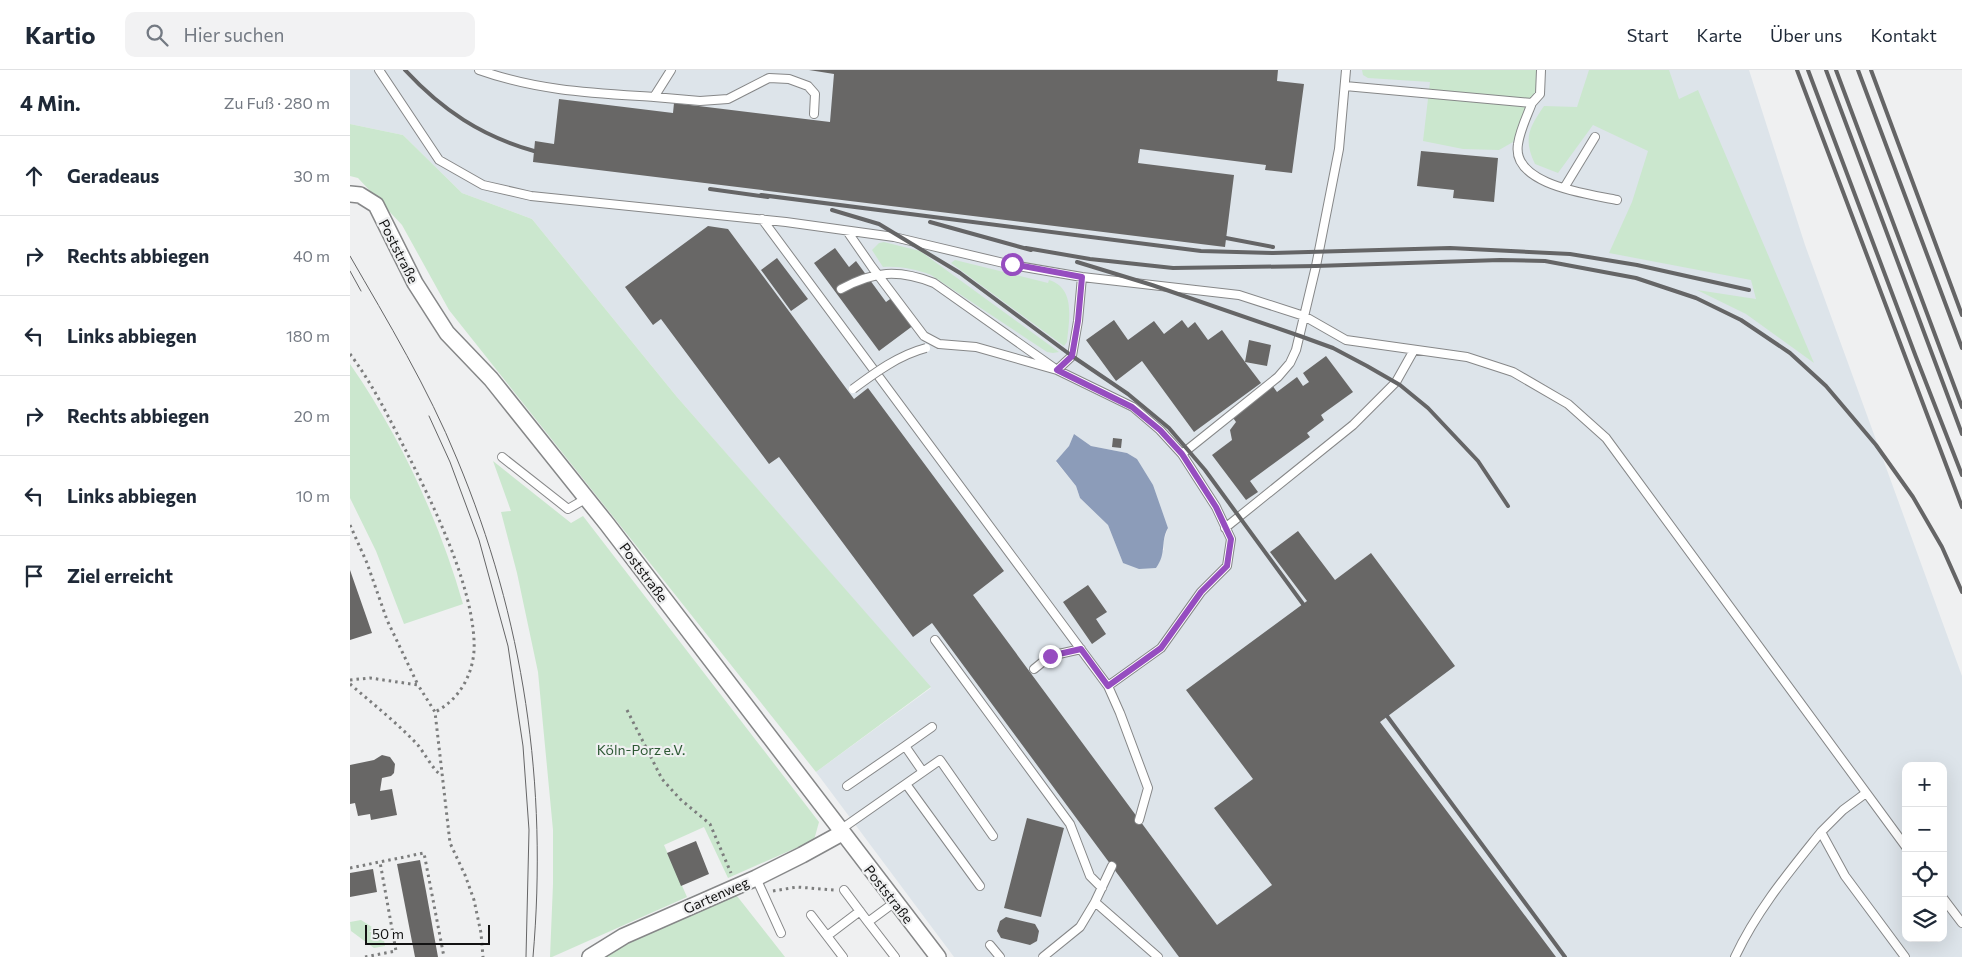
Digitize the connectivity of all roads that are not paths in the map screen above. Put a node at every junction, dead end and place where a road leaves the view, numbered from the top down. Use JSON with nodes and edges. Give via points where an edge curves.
{"nodes":[{"id":1,"x":379,"y":70,"type":"edge"},
{"id":2,"x":480,"y":70,"type":"edge"},
{"id":3,"x":671,"y":70,"type":"edge"},
{"id":4,"x":1346,"y":70,"type":"edge"},
{"id":5,"x":1541,"y":70,"type":"edge"},
{"id":6,"x":1345,"y":86,"type":"junction"},
{"id":7,"x":654,"y":97,"type":"junction"},
{"id":8,"x":1532,"y":103,"type":"junction"},
{"id":9,"x":814,"y":114,"type":"dead end"},
{"id":10,"x":1595,"y":137,"type":"dead end"},
{"id":11,"x":1564,"y":188,"type":"junction"},
{"id":12,"x":350,"y":194,"type":"edge"},
{"id":13,"x":1617,"y":200,"type":"dead end"},
{"id":14,"x":762,"y":219,"type":"junction"},
{"id":15,"x":847,"y":230,"type":"junction"},
{"id":16,"x":1082,"y":277,"type":"junction"},
{"id":17,"x":841,"y":288,"type":"dead end"},
{"id":18,"x":1304,"y":316,"type":"junction"},
{"id":19,"x":939,"y":344,"type":"junction"},
{"id":20,"x":1414,"y":350,"type":"junction"},
{"id":21,"x":1057,"y":370,"type":"junction"},
{"id":22,"x":853,"y":389,"type":"dead end"},
{"id":23,"x":1182,"y":454,"type":"junction"},
{"id":24,"x":502,"y":458,"type":"dead end"},
{"id":25,"x":587,"y":498,"type":"junction"},
{"id":26,"x":1225,"y":528,"type":"junction"},
{"id":27,"x":936,"y":640,"type":"dead end"},
{"id":28,"x":1081,"y":649,"type":"junction"},
{"id":29,"x":1034,"y":669,"type":"dead end"},
{"id":30,"x":1108,"y":686,"type":"junction"},
{"id":31,"x":932,"y":727,"type":"dead end"},
{"id":32,"x":905,"y":746,"type":"junction"},
{"id":33,"x":923,"y":772,"type":"junction"},
{"id":34,"x":906,"y":784,"type":"junction"},
{"id":35,"x":847,"y":786,"type":"dead end"},
{"id":36,"x":1866,"y":793,"type":"junction"},
{"id":37,"x":1139,"y":820,"type":"dead end"},
{"id":38,"x":841,"y":831,"type":"junction"},
{"id":39,"x":1821,"y":832,"type":"junction"},
{"id":40,"x":993,"y":836,"type":"dead end"},
{"id":41,"x":1902,"y":842,"type":"edge"},
{"id":42,"x":1112,"y":866,"type":"dead end"},
{"id":43,"x":756,"y":878,"type":"junction"},
{"id":44,"x":980,"y":886,"type":"dead end"},
{"id":45,"x":1102,"y":888,"type":"junction"},
{"id":46,"x":844,"y":890,"type":"road end"},
{"id":47,"x":896,"y":902,"type":"junction"},
{"id":48,"x":1095,"y":902,"type":"junction"},
{"id":49,"x":1947,"y":903,"type":"edge"},
{"id":50,"x":860,"y":911,"type":"junction"},
{"id":51,"x":811,"y":915,"type":"dead end"},
{"id":52,"x":868,"y":922,"type":"junction"},
{"id":53,"x":1962,"y":923,"type":"edge"},
{"id":54,"x":781,"y":933,"type":"dead end"},
{"id":55,"x":827,"y":936,"type":"junction"},
{"id":56,"x":990,"y":945,"type":"dead end"},
{"id":57,"x":590,"y":957,"type":"edge"},
{"id":58,"x":843,"y":957,"type":"edge"},
{"id":59,"x":895,"y":957,"type":"edge"},
{"id":60,"x":938,"y":957,"type":"edge"},
{"id":61,"x":1000,"y":957,"type":"edge"},
{"id":62,"x":1042,"y":957,"type":"edge"},
{"id":63,"x":1158,"y":957,"type":"edge"},
{"id":64,"x":1735,"y":957,"type":"edge"},
{"id":65,"x":1905,"y":957,"type":"edge"}],
"edges":[{"from":1,"to":14,"type":"lane","via":[[440,160],[483,185],[530,196]]},
{"from":2,"to":7,"type":"lane","via":[[508,80],[561,91]]},
{"from":3,"to":7,"type":"lane"},
{"from":4,"to":6,"type":"lane"},
{"from":5,"to":8,"type":"lane","via":[[1540,94]]},
{"from":6,"to":8,"type":"lane"},
{"from":6,"to":18,"type":"lane","via":[[1339,149]]},
{"from":7,"to":9,"type":"lane","via":[[700,101],[728,99],[769,78],[789,79],[808,86],[815,94]]},
{"from":8,"to":11,"type":"lane","via":[[1517,145],[1521,162],[1537,179]]},
{"from":10,"to":11,"type":"lane"},
{"from":11,"to":13,"type":"lane"},
{"from":12,"to":25,"type":"street","name":"Poststraße","via":[[360,195],[376,205],[415,283],[447,333],[491,379]]},
{"from":14,"to":15,"type":"lane"},
{"from":14,"to":28,"type":"lane"},
{"from":15,"to":16,"type":"lane"},
{"from":15,"to":19,"type":"lane","via":[[924,336]]},
{"from":16,"to":18,"type":"lane","via":[[1238,296]]},
{"from":16,"to":21,"type":"lane","via":[[1072,356]]},
{"from":17,"to":21,"type":"lane","via":[[868,276],[913,275],[934,283]]},
{"from":18,"to":20,"type":"lane","via":[[1346,340]]},
{"from":18,"to":23,"type":"lane","via":[[1296,350],[1278,377]]},
{"from":19,"to":21,"type":"lane","via":[[976,347]]},
{"from":19,"to":22,"type":"lane","bridge":true,"via":[[890,363]]},
{"from":20,"to":26,"type":"lane","via":[[1396,382],[1353,425]]},
{"from":20,"to":36,"type":"lane","via":[[1467,356],[1513,372],[1568,404],[1606,438]]},
{"from":21,"to":23,"type":"lane","via":[[1132,407]]},
{"from":23,"to":26,"type":"lane","via":[[1216,507]]},
{"from":24,"to":25,"type":"lane","via":[[568,509]]},
{"from":25,"to":38,"type":"street","name":"Poststraße"},
{"from":26,"to":30,"type":"lane","via":[[1231,539],[1227,566],[1201,592],[1161,648]]},
{"from":27,"to":45,"type":"lane","via":[[1070,824],[1090,876]]},
{"from":28,"to":29,"type":"lane","via":[[1050,656]]},
{"from":28,"to":30,"type":"lane"},
{"from":30,"to":37,"type":"lane","via":[[1148,788]]},
{"from":31,"to":32,"type":"lane"},
{"from":32,"to":33,"type":"lane"},
{"from":32,"to":35,"type":"lane"},
{"from":33,"to":34,"type":"lane"},
{"from":33,"to":40,"type":"lane","via":[[940,760]]},
{"from":34,"to":38,"type":"lane"},
{"from":34,"to":44,"type":"lane"},
{"from":36,"to":39,"type":"lane"},
{"from":36,"to":41,"type":"lane"},
{"from":38,"to":43,"type":"street","name":"Gartenweg"},
{"from":38,"to":47,"type":"street","name":"Poststraße"},
{"from":39,"to":64,"type":"lane","via":[[1755,918]]},
{"from":39,"to":65,"type":"lane","via":[[1845,876]]},
{"from":42,"to":45,"type":"lane"},
{"from":43,"to":54,"type":"lane"},
{"from":43,"to":57,"type":"street","name":"Gartenweg","via":[[624,936]]},
{"from":45,"to":48,"type":"lane"},
{"from":46,"to":50,"type":"lane"},
{"from":47,"to":52,"type":"lane"},
{"from":47,"to":60,"type":"street","name":"Poststraße"},
{"from":48,"to":62,"type":"lane","via":[[1080,928]]},
{"from":48,"to":63,"type":"lane"},
{"from":49,"to":53,"type":"lane"},
{"from":50,"to":52,"type":"lane"},
{"from":50,"to":55,"type":"lane"},
{"from":51,"to":55,"type":"lane"},
{"from":52,"to":59,"type":"lane"},
{"from":55,"to":58,"type":"lane"},
{"from":56,"to":61,"type":"lane"}]}
